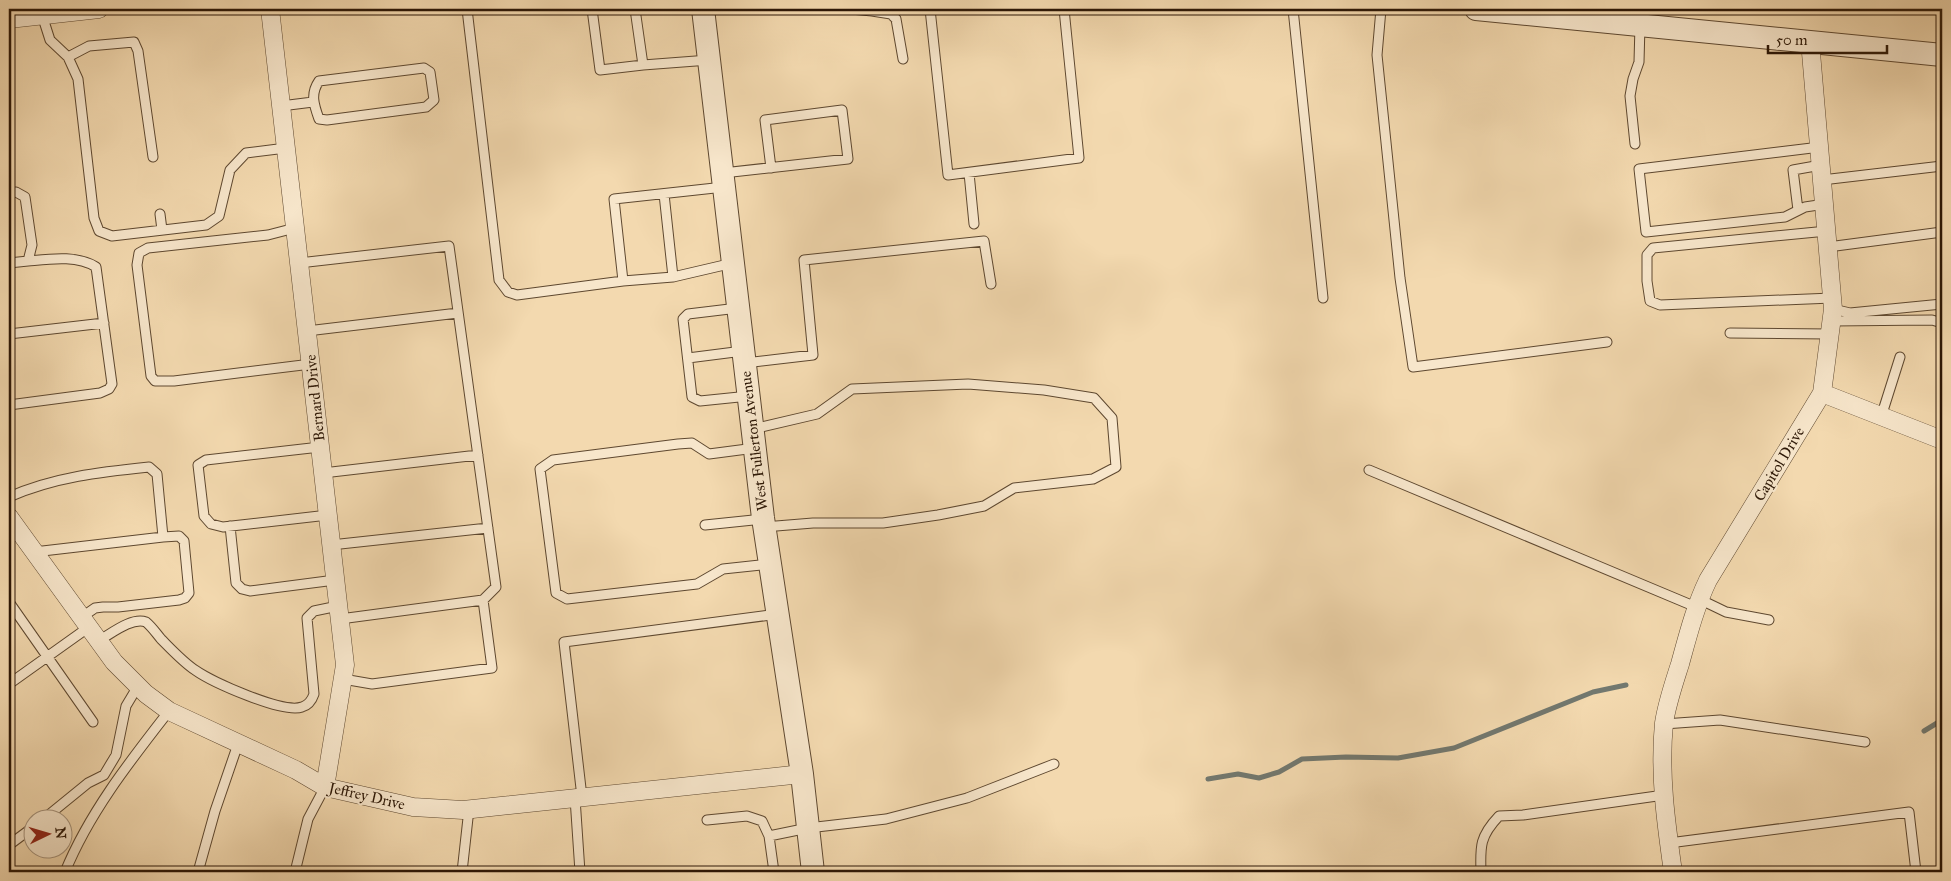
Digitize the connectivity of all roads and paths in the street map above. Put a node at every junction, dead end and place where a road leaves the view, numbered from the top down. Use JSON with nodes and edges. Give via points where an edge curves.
{"nodes":[{"id":1,"x":99,"y":9,"type":"edge"},
{"id":2,"x":270,"y":9,"type":"edge"},
{"id":3,"x":467,"y":9,"type":"edge"},
{"id":4,"x":592,"y":9,"type":"edge"},
{"id":5,"x":635,"y":9,"type":"edge"},
{"id":6,"x":703,"y":9,"type":"edge"},
{"id":7,"x":851,"y":9,"type":"edge"},
{"id":8,"x":930,"y":9,"type":"edge"},
{"id":9,"x":1064,"y":9,"type":"edge"},
{"id":10,"x":1293,"y":9,"type":"edge"},
{"id":11,"x":1381,"y":9,"type":"edge"},
{"id":12,"x":1476,"y":9,"type":"edge"},
{"id":13,"x":71,"y":10,"type":"edge"},
{"id":14,"x":872,"y":10,"type":"edge"},
{"id":15,"x":1516,"y":11,"type":"edge"},
{"id":16,"x":42,"y":15,"type":"junction"},
{"id":17,"x":9,"y":19,"type":"edge"},
{"id":18,"x":1640,"y":25,"type":"junction"},
{"id":19,"x":1810,"y":42,"type":"junction"},
{"id":20,"x":1942,"y":55,"type":"edge"},
{"id":21,"x":68,"y":58,"type":"junction"},
{"id":22,"x":903,"y":59,"type":"dead end"},
{"id":23,"x":709,"y":60,"type":"junction"},
{"id":24,"x":643,"y":65,"type":"junction"},
{"id":25,"x":313,"y":102,"type":"junction"},
{"id":26,"x":281,"y":106,"type":"junction"},
{"id":27,"x":1635,"y":144,"type":"dead end"},
{"id":28,"x":1820,"y":147,"type":"junction"},
{"id":29,"x":286,"y":148,"type":"junction"},
{"id":30,"x":153,"y":157,"type":"dead end"},
{"id":31,"x":1942,"y":166,"type":"edge"},
{"id":32,"x":771,"y":168,"type":"junction"},
{"id":33,"x":969,"y":173,"type":"junction"},
{"id":34,"x":1822,"y":173,"type":"junction"},
{"id":35,"x":723,"y":180,"type":"junction"},
{"id":36,"x":9,"y":193,"type":"edge"},
{"id":37,"x":664,"y":194,"type":"junction"},
{"id":38,"x":1825,"y":204,"type":"junction"},
{"id":39,"x":1798,"y":210,"type":"junction"},
{"id":40,"x":160,"y":214,"type":"dead end"},
{"id":41,"x":974,"y":224,"type":"dead end"},
{"id":42,"x":295,"y":228,"type":"junction"},
{"id":43,"x":162,"y":230,"type":"junction"},
{"id":44,"x":1942,"y":232,"type":"edge"},
{"id":45,"x":1827,"y":239,"type":"junction"},
{"id":46,"x":28,"y":261,"type":"junction"},
{"id":47,"x":9,"y":263,"type":"edge"},
{"id":48,"x":299,"y":263,"type":"junction"},
{"id":49,"x":733,"y":263,"type":"junction"},
{"id":50,"x":673,"y":277,"type":"junction"},
{"id":51,"x":623,"y":281,"type":"junction"},
{"id":52,"x":991,"y":284,"type":"dead end"},
{"id":53,"x":1323,"y":298,"type":"dead end"},
{"id":54,"x":1942,"y":304,"type":"edge"},
{"id":55,"x":738,"y":308,"type":"junction"},
{"id":56,"x":458,"y":313,"type":"junction"},
{"id":57,"x":1832,"y":316,"type":"junction"},
{"id":58,"x":104,"y":322,"type":"junction"},
{"id":59,"x":1942,"y":323,"type":"edge"},
{"id":60,"x":307,"y":330,"type":"junction"},
{"id":61,"x":1730,"y":333,"type":"dead end"},
{"id":62,"x":9,"y":334,"type":"edge"},
{"id":63,"x":1607,"y":342,"type":"dead end"},
{"id":64,"x":744,"y":357,"type":"junction"},
{"id":65,"x":1900,"y":357,"type":"dead end"},
{"id":66,"x":688,"y":358,"type":"junction"},
{"id":67,"x":311,"y":364,"type":"junction"},
{"id":68,"x":1822,"y":393,"type":"junction"},
{"id":69,"x":749,"y":396,"type":"junction"},
{"id":70,"x":9,"y":405,"type":"edge"},
{"id":71,"x":1881,"y":416,"type":"junction"},
{"id":72,"x":754,"y":438,"type":"junction"},
{"id":73,"x":1942,"y":440,"type":"edge"},
{"id":74,"x":320,"y":446,"type":"junction"},
{"id":75,"x":478,"y":455,"type":"junction"},
{"id":76,"x":1369,"y":470,"type":"dead end"},
{"id":77,"x":323,"y":473,"type":"junction"},
{"id":78,"x":9,"y":497,"type":"edge"},
{"id":79,"x":328,"y":515,"type":"junction"},
{"id":80,"x":9,"y":517,"type":"edge"},
{"id":81,"x":764,"y":523,"type":"junction"},
{"id":82,"x":705,"y":525,"type":"dead end"},
{"id":83,"x":230,"y":526,"type":"junction"},
{"id":84,"x":488,"y":528,"type":"junction"},
{"id":85,"x":163,"y":537,"type":"junction"},
{"id":86,"x":331,"y":545,"type":"junction"},
{"id":87,"x":34,"y":552,"type":"junction"},
{"id":88,"x":770,"y":564,"type":"junction"},
{"id":89,"x":336,"y":580,"type":"junction"},
{"id":90,"x":483,"y":600,"type":"junction"},
{"id":91,"x":9,"y":602,"type":"edge"},
{"id":92,"x":1698,"y":603,"type":"junction"},
{"id":93,"x":339,"y":613,"type":"junction"},
{"id":94,"x":778,"y":614,"type":"junction"},
{"id":95,"x":1769,"y":620,"type":"dead end"},
{"id":96,"x":90,"y":628,"type":"junction"},
{"id":97,"x":48,"y":656,"type":"junction"},
{"id":98,"x":343,"y":679,"type":"junction"},
{"id":99,"x":9,"y":684,"type":"edge"},
{"id":100,"x":138,"y":686,"type":"junction"},
{"id":101,"x":169,"y":711,"type":"junction"},
{"id":102,"x":93,"y":722,"type":"dead end"},
{"id":103,"x":1664,"y":724,"type":"junction"},
{"id":104,"x":1865,"y":742,"type":"dead end"},
{"id":105,"x":238,"y":744,"type":"junction"},
{"id":106,"x":1054,"y":764,"type":"dead end"},
{"id":107,"x":802,"y":774,"type":"junction"},
{"id":108,"x":325,"y":787,"type":"junction"},
{"id":109,"x":1664,"y":795,"type":"junction"},
{"id":110,"x":578,"y":797,"type":"junction"},
{"id":111,"x":57,"y":808,"type":"edge"},
{"id":112,"x":469,"y":809,"type":"junction"},
{"id":113,"x":707,"y":820,"type":"dead end"},
{"id":114,"x":808,"y":828,"type":"junction"},
{"id":115,"x":22,"y":835,"type":"edge"},
{"id":116,"x":769,"y":836,"type":"junction"},
{"id":117,"x":1669,"y":843,"type":"junction"},
{"id":118,"x":9,"y":845,"type":"edge"},
{"id":119,"x":65,"y":872,"type":"edge"},
{"id":120,"x":198,"y":872,"type":"edge"},
{"id":121,"x":295,"y":872,"type":"edge"},
{"id":122,"x":462,"y":872,"type":"edge"},
{"id":123,"x":580,"y":872,"type":"edge"},
{"id":124,"x":774,"y":872,"type":"edge"},
{"id":125,"x":813,"y":872,"type":"edge"},
{"id":126,"x":1481,"y":872,"type":"edge"},
{"id":127,"x":1672,"y":872,"type":"edge"},
{"id":128,"x":1916,"y":872,"type":"edge"}],
"edges":[{"from":1,"to":13,"type":"street"},
{"from":2,"to":26,"type":"street","name":"Bernard Drive"},
{"from":3,"to":51,"type":"lane","via":[[499,280],[508,292],[517,295]]},
{"from":4,"to":24,"type":"lane","via":[[600,70]]},
{"from":5,"to":24,"type":"lane"},
{"from":6,"to":23,"type":"street","name":"West Fullerton Avenue"},
{"from":7,"to":14,"type":"lane"},
{"from":8,"to":33,"type":"lane","via":[[948,175]]},
{"from":9,"to":33,"type":"lane","via":[[1079,158]]},
{"from":10,"to":53,"type":"lane"},
{"from":11,"to":63,"type":"lane","via":[[1377,55],[1400,278],[1413,367]]},
{"from":12,"to":15,"type":"street"},
{"from":13,"to":16,"type":"street"},
{"from":14,"to":22,"type":"lane","via":[[891,14],[896,19]]},
{"from":15,"to":18,"type":"street"},
{"from":16,"to":17,"type":"street"},
{"from":16,"to":21,"type":"lane","via":[[50,40]]},
{"from":18,"to":19,"type":"street"},
{"from":18,"to":27,"type":"lane","via":[[1639,62],[1630,96]]},
{"from":19,"to":20,"type":"street"},
{"from":19,"to":28,"type":"street","name":"Capitol Drive"},
{"from":21,"to":30,"type":"lane","via":[[89,46],[134,42]]},
{"from":21,"to":43,"type":"lane","via":[[78,79],[94,218],[99,231],[112,236]]},
{"from":23,"to":24,"type":"lane"},
{"from":23,"to":35,"type":"street","name":"West Fullerton Avenue"},
{"from":25,"to":25,"type":"lane","via":[[319,81],[424,68],[430,72],[434,100],[426,107],[327,120],[319,118]]},
{"from":25,"to":26,"type":"lane"},
{"from":26,"to":29,"type":"street","name":"Bernard Drive"},
{"from":28,"to":34,"type":"street","name":"Capitol Drive"},
{"from":28,"to":39,"type":"lane","via":[[1640,169],[1646,232],[1785,217]]},
{"from":29,"to":42,"type":"street","name":"Bernard Drive"},
{"from":29,"to":43,"type":"lane","via":[[246,153],[230,170],[219,216],[206,225]]},
{"from":31,"to":34,"type":"lane"},
{"from":32,"to":32,"type":"lane","via":[[848,158],[842,110],[765,120]]},
{"from":32,"to":35,"type":"lane"},
{"from":33,"to":41,"type":"lane"},
{"from":34,"to":38,"type":"street","name":"Capitol Drive"},
{"from":34,"to":39,"type":"lane","via":[[1793,170]]},
{"from":35,"to":37,"type":"lane"},
{"from":35,"to":49,"type":"street","name":"West Fullerton Avenue"},
{"from":36,"to":46,"type":"lane","via":[[16,192],[25,197],[32,245]]},
{"from":37,"to":50,"type":"lane"},
{"from":37,"to":51,"type":"lane","via":[[614,199]]},
{"from":38,"to":39,"type":"lane"},
{"from":38,"to":45,"type":"street","name":"Capitol Drive"},
{"from":40,"to":43,"type":"lane"},
{"from":42,"to":48,"type":"street","name":"Bernard Drive"},
{"from":42,"to":67,"type":"lane","via":[[148,248],[139,253],[137,265],[151,376],[155,381]]},
{"from":44,"to":45,"type":"lane"},
{"from":45,"to":57,"type":"street","name":"Capitol Drive"},
{"from":45,"to":57,"type":"lane","via":[[1653,248],[1647,255],[1647,281],[1650,301],[1660,305]]},
{"from":46,"to":47,"type":"lane"},
{"from":46,"to":58,"type":"lane","via":[[87,261],[96,267]]},
{"from":48,"to":56,"type":"lane","via":[[449,246]]},
{"from":48,"to":60,"type":"street","name":"Bernard Drive"},
{"from":49,"to":50,"type":"lane"},
{"from":49,"to":55,"type":"street","name":"West Fullerton Avenue"},
{"from":50,"to":51,"type":"lane"},
{"from":52,"to":64,"type":"lane","via":[[984,241],[804,260],[813,355]]},
{"from":54,"to":57,"type":"lane"},
{"from":55,"to":64,"type":"street","name":"West Fullerton Avenue"},
{"from":55,"to":66,"type":"lane","via":[[688,314],[683,319]]},
{"from":56,"to":60,"type":"lane"},
{"from":56,"to":75,"type":"lane"},
{"from":57,"to":59,"type":"lane"},
{"from":57,"to":61,"type":"lane"},
{"from":57,"to":68,"type":"street","name":"Capitol Drive"},
{"from":58,"to":62,"type":"lane"},
{"from":58,"to":70,"type":"lane","via":[[112,384],[109,389],[100,393]]},
{"from":60,"to":67,"type":"street","name":"Bernard Drive"},
{"from":64,"to":66,"type":"lane"},
{"from":64,"to":69,"type":"street","name":"West Fullerton Avenue"},
{"from":65,"to":71,"type":"lane"},
{"from":66,"to":69,"type":"lane","via":[[692,397],[700,402]]},
{"from":67,"to":74,"type":"street","name":"Bernard Drive"},
{"from":68,"to":71,"type":"street"},
{"from":68,"to":92,"type":"street","name":"Capitol Drive","via":[[1708,580]]},
{"from":69,"to":72,"type":"street","name":"West Fullerton Avenue"},
{"from":71,"to":73,"type":"street"},
{"from":72,"to":81,"type":"street","name":"West Fullerton Avenue"},
{"from":72,"to":81,"type":"lane","via":[[817,414],[852,389],[968,384],[1044,390],[1094,398],[1112,418],[1116,467],[1093,479],[1014,488],[984,506],[883,523]]},
{"from":72,"to":88,"type":"lane","via":[[709,454],[692,443],[678,444],[553,460],[540,469],[556,594],[567,599],[697,584],[723,570]]},
{"from":74,"to":77,"type":"street","name":"Bernard Drive"},
{"from":74,"to":83,"type":"lane","via":[[206,460],[198,465],[204,516],[211,524]]},
{"from":75,"to":77,"type":"lane"},
{"from":75,"to":84,"type":"lane"},
{"from":76,"to":92,"type":"lane"},
{"from":77,"to":79,"type":"street","name":"Bernard Drive"},
{"from":78,"to":85,"type":"lane","via":[[64,478],[149,467],[157,474]]},
{"from":79,"to":83,"type":"lane"},
{"from":79,"to":86,"type":"street","name":"Bernard Drive"},
{"from":80,"to":87,"type":"street","name":"Jeffrey Drive"},
{"from":81,"to":82,"type":"lane"},
{"from":81,"to":88,"type":"street","name":"West Fullerton Avenue"},
{"from":83,"to":89,"type":"lane","via":[[236,583],[242,589],[250,591]]},
{"from":84,"to":86,"type":"lane"},
{"from":84,"to":90,"type":"lane","via":[[496,587]]},
{"from":85,"to":87,"type":"lane"},
{"from":85,"to":96,"type":"lane","via":[[179,536],[184,541],[189,593],[185,598],[95,608]]},
{"from":86,"to":89,"type":"street","name":"Bernard Drive"},
{"from":87,"to":96,"type":"street","name":"Jeffrey Drive"},
{"from":88,"to":94,"type":"street","name":"West Fullerton Avenue"},
{"from":89,"to":93,"type":"street","name":"Bernard Drive"},
{"from":90,"to":93,"type":"lane"},
{"from":90,"to":98,"type":"lane","via":[[492,668],[372,684]]},
{"from":91,"to":97,"type":"lane"},
{"from":92,"to":95,"type":"lane"},
{"from":92,"to":103,"type":"street","name":"Capitol Drive"},
{"from":93,"to":96,"type":"lane","via":[[314,611],[307,618],[314,694],[310,703],[302,707],[284,708],[225,686],[195,670],[141,620],[127,625]]},
{"from":93,"to":98,"type":"street","name":"Bernard Drive","via":[[345,665]]},
{"from":94,"to":107,"type":"street","name":"West Fullerton Avenue"},
{"from":94,"to":110,"type":"lane","via":[[564,642]]},
{"from":96,"to":97,"type":"lane"},
{"from":96,"to":100,"type":"street","name":"Jeffrey Drive","via":[[114,662]]},
{"from":97,"to":99,"type":"lane"},
{"from":97,"to":102,"type":"lane"},
{"from":98,"to":108,"type":"street","name":"Bernard Drive"},
{"from":100,"to":101,"type":"street","name":"Jeffrey Drive"},
{"from":100,"to":111,"type":"lane","via":[[126,706],[116,755],[104,775],[88,783]]},
{"from":101,"to":105,"type":"street","name":"Jeffrey Drive"},
{"from":101,"to":119,"type":"lane","via":[[94,816]]},
{"from":103,"to":104,"type":"lane","via":[[1720,720]]},
{"from":103,"to":109,"type":"street","name":"Capitol Drive"},
{"from":105,"to":108,"type":"street","name":"Jeffrey Drive"},
{"from":105,"to":120,"type":"lane"},
{"from":106,"to":114,"type":"lane","via":[[941,805],[886,819]]},
{"from":107,"to":110,"type":"street","name":"Jeffrey Drive"},
{"from":107,"to":114,"type":"street","name":"West Fullerton Avenue"},
{"from":108,"to":112,"type":"street","name":"Jeffrey Drive","via":[[413,807]]},
{"from":108,"to":121,"type":"lane","via":[[308,820]]},
{"from":109,"to":117,"type":"street","name":"Capitol Drive"},
{"from":109,"to":126,"type":"lane","via":[[1499,816],[1487,829],[1480,846]]},
{"from":110,"to":112,"type":"street","name":"Jeffrey Drive"},
{"from":110,"to":123,"type":"lane"},
{"from":112,"to":122,"type":"lane"},
{"from":113,"to":116,"type":"lane","via":[[747,816],[762,821]]},
{"from":114,"to":116,"type":"lane"},
{"from":114,"to":125,"type":"street","name":"West Fullerton Avenue"},
{"from":115,"to":118,"type":"lane"},
{"from":116,"to":124,"type":"lane"},
{"from":117,"to":127,"type":"street","name":"Capitol Drive"},
{"from":117,"to":128,"type":"lane","via":[[1909,812]]}]}
